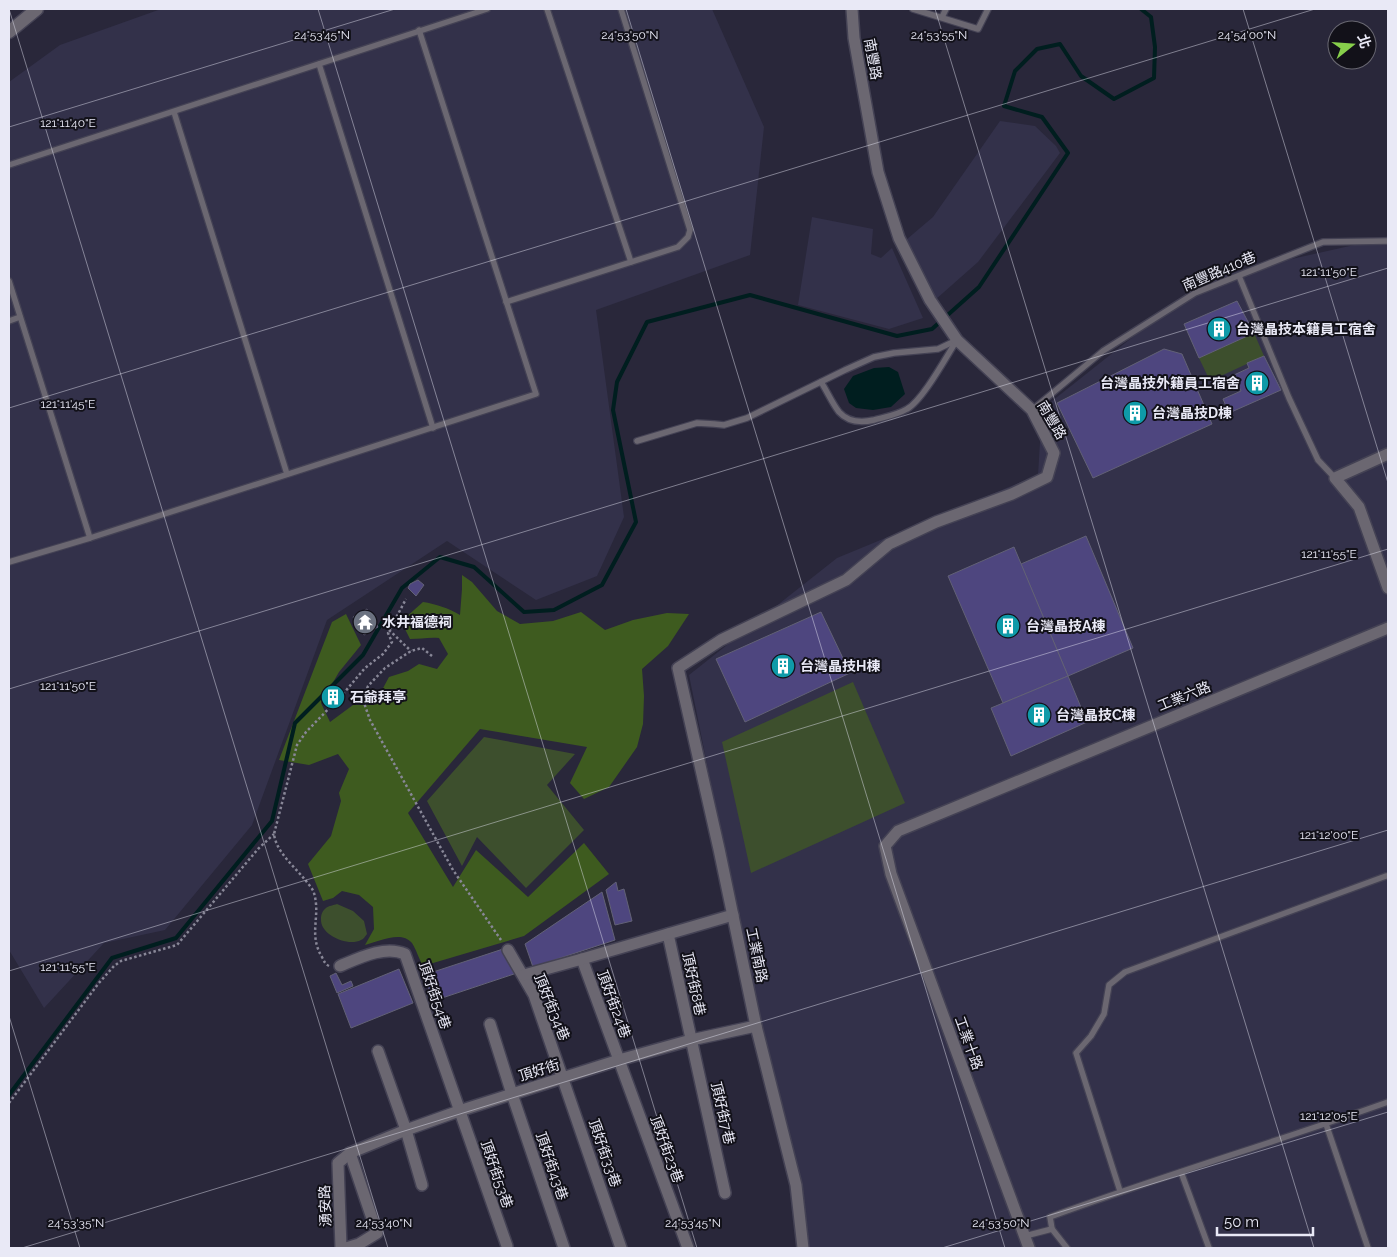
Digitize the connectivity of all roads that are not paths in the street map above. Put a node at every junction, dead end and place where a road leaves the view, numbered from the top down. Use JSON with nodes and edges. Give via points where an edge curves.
{"nodes":[{"id":1,"x":37,"y":9,"type":"edge"},
{"id":2,"x":487,"y":9,"type":"edge"},
{"id":3,"x":547,"y":9,"type":"edge"},
{"id":4,"x":621,"y":9,"type":"edge"},
{"id":5,"x":852,"y":9,"type":"edge"},
{"id":6,"x":913,"y":9,"type":"edge"},
{"id":7,"x":946,"y":9,"type":"edge"},
{"id":8,"x":988,"y":9,"type":"edge"},
{"id":9,"x":942,"y":17,"type":"junction"},
{"id":10,"x":419,"y":30,"type":"junction"},
{"id":11,"x":9,"y":32,"type":"edge"},
{"id":12,"x":319,"y":64,"type":"junction"},
{"id":13,"x":174,"y":112,"type":"junction"},
{"id":14,"x":9,"y":165,"type":"edge"},
{"id":15,"x":1388,"y":241,"type":"edge"},
{"id":16,"x":631,"y":262,"type":"junction"},
{"id":17,"x":1238,"y":276,"type":"junction"},
{"id":18,"x":9,"y":281,"type":"edge"},
{"id":19,"x":506,"y":302,"type":"junction"},
{"id":20,"x":20,"y":317,"type":"junction"},
{"id":21,"x":9,"y":320,"type":"edge"},
{"id":22,"x":957,"y":340,"type":"junction"},
{"id":23,"x":821,"y":382,"type":"junction"},
{"id":24,"x":1032,"y":410,"type":"junction"},
{"id":25,"x":433,"y":428,"type":"junction"},
{"id":26,"x":637,"y":441,"type":"dead end"},
{"id":27,"x":1388,"y":454,"type":"edge"},
{"id":28,"x":287,"y":474,"type":"junction"},
{"id":29,"x":1335,"y":478,"type":"junction"},
{"id":30,"x":90,"y":538,"type":"junction"},
{"id":31,"x":9,"y":562,"type":"edge"},
{"id":32,"x":1388,"y":588,"type":"edge"},
{"id":33,"x":1388,"y":628,"type":"edge"},
{"id":34,"x":678,"y":668,"type":"joint"},
{"id":35,"x":885,"y":846,"type":"joint"},
{"id":36,"x":1388,"y":876,"type":"edge"},
{"id":37,"x":733,"y":915,"type":"junction"},
{"id":38,"x":668,"y":934,"type":"junction"},
{"id":39,"x":508,"y":950,"type":"road end"},
{"id":40,"x":582,"y":960,"type":"junction"},
{"id":41,"x":340,"y":966,"type":"road end"},
{"id":42,"x":524,"y":975,"type":"junction"},
{"id":43,"x":490,"y":1024,"type":"dead end"},
{"id":44,"x":756,"y":1026,"type":"junction"},
{"id":45,"x":691,"y":1040,"type":"junction"},
{"id":46,"x":378,"y":1051,"type":"dead end"},
{"id":47,"x":619,"y":1060,"type":"junction"},
{"id":48,"x":563,"y":1078,"type":"junction"},
{"id":49,"x":512,"y":1094,"type":"junction"},
{"id":50,"x":1388,"y":1102,"type":"edge"},
{"id":51,"x":459,"y":1111,"type":"junction"},
{"id":52,"x":1326,"y":1124,"type":"junction"},
{"id":53,"x":406,"y":1130,"type":"junction"},
{"id":54,"x":350,"y":1153,"type":"junction"},
{"id":55,"x":338,"y":1163,"type":"joint"},
{"id":56,"x":1181,"y":1172,"type":"junction"},
{"id":57,"x":422,"y":1185,"type":"dead end"},
{"id":58,"x":1120,"y":1191,"type":"junction"},
{"id":59,"x":725,"y":1193,"type":"dead end"},
{"id":60,"x":1052,"y":1229,"type":"junction"},
{"id":61,"x":1025,"y":1236,"type":"junction"},
{"id":62,"x":620,"y":1243,"type":"edge"},
{"id":63,"x":360,"y":1246,"type":"edge"},
{"id":64,"x":507,"y":1246,"type":"dead end"},
{"id":65,"x":341,"y":1248,"type":"edge"},
{"id":66,"x":346,"y":1248,"type":"edge"},
{"id":67,"x":564,"y":1248,"type":"edge"},
{"id":68,"x":688,"y":1248,"type":"edge"},
{"id":69,"x":803,"y":1248,"type":"edge"},
{"id":70,"x":1029,"y":1248,"type":"edge"},
{"id":71,"x":1067,"y":1248,"type":"edge"},
{"id":72,"x":1209,"y":1248,"type":"edge"},
{"id":73,"x":1368,"y":1248,"type":"edge"}],
"edges":[{"from":1,"to":11,"type":"street"},
{"from":2,"to":10,"type":"lane"},
{"from":3,"to":16,"type":"lane"},
{"from":4,"to":16,"type":"lane","via":[[690,230],[678,247]]},
{"from":5,"to":22,"type":"street","name":"南豐路","via":[[854,38],[878,172],[899,238],[930,300]]},
{"from":6,"to":9,"type":"lane"},
{"from":7,"to":9,"type":"lane"},
{"from":8,"to":9,"type":"lane","via":[[978,29]]},
{"from":10,"to":12,"type":"lane"},
{"from":10,"to":19,"type":"lane"},
{"from":12,"to":13,"type":"lane"},
{"from":12,"to":25,"type":"lane"},
{"from":13,"to":14,"type":"lane"},
{"from":13,"to":28,"type":"lane"},
{"from":15,"to":17,"type":"lane","name":"南豐路410巷","via":[[1323,242]]},
{"from":16,"to":19,"type":"lane"},
{"from":17,"to":24,"type":"lane","name":"南豐路410巷","via":[[1195,293],[1104,351]]},
{"from":17,"to":29,"type":"lane","via":[[1318,460]]},
{"from":18,"to":20,"type":"lane"},
{"from":19,"to":25,"type":"lane","via":[[536,394]]},
{"from":20,"to":21,"type":"lane"},
{"from":20,"to":30,"type":"lane"},
{"from":22,"to":23,"type":"lane","via":[[938,349],[874,357]]},
{"from":22,"to":23,"type":"lane","via":[[913,404],[887,417],[853,422],[839,412]]},
{"from":22,"to":24,"type":"street","name":"南豐路"},
{"from":23,"to":26,"type":"lane","via":[[747,418],[724,425],[697,423]]},
{"from":24,"to":34,"type":"street","name":"南豐路","via":[[1054,454],[1047,477],[889,544],[846,580],[720,640]]},
{"from":25,"to":28,"type":"lane"},
{"from":27,"to":29,"type":"street"},
{"from":28,"to":30,"type":"lane"},
{"from":29,"to":32,"type":"street","via":[[1359,507]]},
{"from":30,"to":31,"type":"lane"},
{"from":33,"to":35,"type":"street","name":"工業六路","via":[[898,831]]},
{"from":34,"to":37,"type":"street","name":"工業南路"},
{"from":35,"to":61,"type":"street","name":"工業十路","via":[[891,874]]},
{"from":36,"to":58,"type":"lane","via":[[1125,972],[1109,985],[1104,1014],[1076,1053]]},
{"from":37,"to":38,"type":"street"},
{"from":37,"to":44,"type":"street","name":"工業南路"},
{"from":38,"to":40,"type":"street"},
{"from":38,"to":45,"type":"street","name":"頂好街8巷"},
{"from":39,"to":42,"type":"street","name":"頂好街34巷"},
{"from":40,"to":42,"type":"street"},
{"from":40,"to":47,"type":"street","name":"頂好街24巷"},
{"from":41,"to":51,"type":"street","name":"頂好街54巷","via":[[389,951],[405,954]]},
{"from":42,"to":48,"type":"street","name":"頂好街34巷"},
{"from":43,"to":49,"type":"street","name":"頂好街43巷"},
{"from":44,"to":45,"type":"street","name":"頂好街"},
{"from":44,"to":69,"type":"street","name":"工業南路","via":[[796,1185]]},
{"from":45,"to":47,"type":"street","name":"頂好街"},
{"from":45,"to":59,"type":"street","name":"頂好街7巷"},
{"from":46,"to":53,"type":"street"},
{"from":47,"to":48,"type":"street","name":"頂好街"},
{"from":47,"to":68,"type":"street","name":"頂好街23巷"},
{"from":48,"to":49,"type":"street","name":"頂好街"},
{"from":48,"to":62,"type":"street","name":"頂好街33巷"},
{"from":49,"to":51,"type":"street","name":"頂好街"},
{"from":49,"to":67,"type":"street","name":"頂好街43巷"},
{"from":50,"to":52,"type":"lane"},
{"from":51,"to":53,"type":"street","name":"頂好街"},
{"from":51,"to":64,"type":"street","name":"頂好街53巷"},
{"from":52,"to":56,"type":"lane"},
{"from":52,"to":73,"type":"lane"},
{"from":53,"to":54,"type":"street","name":"頂好街"},
{"from":53,"to":57,"type":"street"},
{"from":54,"to":55,"type":"street","name":"頂好街"},
{"from":54,"to":63,"type":"street","via":[[377,1233]]},
{"from":55,"to":65,"type":"street","name":"湧安路"},
{"from":56,"to":58,"type":"lane"},
{"from":56,"to":72,"type":"lane"},
{"from":58,"to":60,"type":"lane","via":[[1050,1217]]},
{"from":60,"to":61,"type":"lane"},
{"from":60,"to":71,"type":"lane"},
{"from":61,"to":70,"type":"street","name":"工業十路"},
{"from":63,"to":66,"type":"street"}]}
